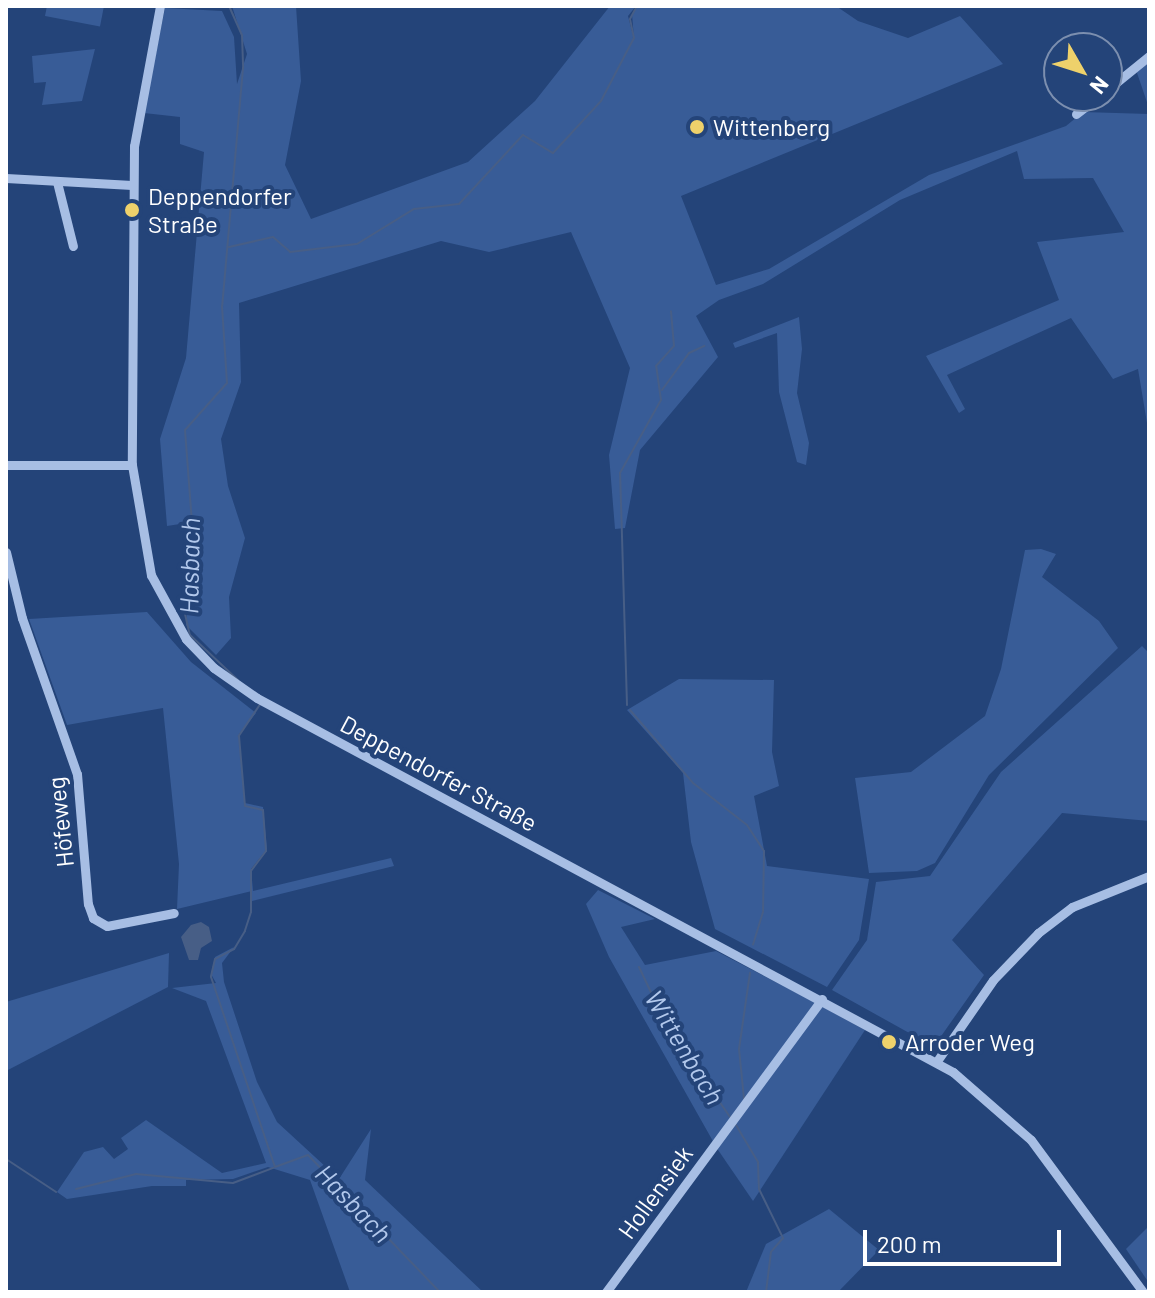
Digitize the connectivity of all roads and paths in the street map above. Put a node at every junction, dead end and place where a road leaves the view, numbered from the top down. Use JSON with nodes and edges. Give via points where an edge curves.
{"nodes":[{"id":1,"x":160,"y":6,"type":"edge"},
{"id":2,"x":1149,"y":56,"type":"edge"},
{"id":3,"x":1123,"y":77,"type":"edge"},
{"id":4,"x":1079,"y":112,"type":"edge"},
{"id":5,"x":1076,"y":114,"type":"dead end"},
{"id":6,"x":6,"y":178,"type":"edge"},
{"id":7,"x":57,"y":182,"type":"junction"},
{"id":8,"x":132,"y":185,"type":"junction"},
{"id":9,"x":73,"y":246,"type":"dead end"},
{"id":10,"x":6,"y":465,"type":"edge"},
{"id":11,"x":132,"y":465,"type":"junction"},
{"id":12,"x":6,"y":552,"type":"edge"},
{"id":13,"x":1149,"y":876,"type":"edge"},
{"id":14,"x":174,"y":913,"type":"dead end"},
{"id":15,"x":822,"y":999,"type":"junction"},
{"id":16,"x":937,"y":1061,"type":"junction"},
{"id":17,"x":606,"y":1292,"type":"edge"},
{"id":18,"x":1143,"y":1292,"type":"edge"}],
"edges":[{"from":1,"to":8,"type":"street","name":"Deppendorfer Straße","via":[[140,105]]},
{"from":2,"to":3,"type":"street"},
{"from":4,"to":5,"type":"street"},
{"from":6,"to":7,"type":"street"},
{"from":7,"to":8,"type":"street"},
{"from":7,"to":9,"type":"street"},
{"from":8,"to":11,"type":"street","name":"Deppendorfer Straße"},
{"from":10,"to":11,"type":"street"},
{"from":11,"to":15,"type":"street","name":"Deppendorfer Straße","via":[[143,546],[164,605],[200,654],[261,700]]},
{"from":12,"to":14,"type":"street","name":"Höfeweg","via":[[22,618],[77,774],[93,918],[107,926]]},
{"from":13,"to":16,"type":"street","via":[[1083,901],[1038,933],[993,980]]},
{"from":15,"to":16,"type":"street","name":"Deppendorfer Straße"},
{"from":15,"to":17,"type":"street","name":"Hollensiek"},
{"from":16,"to":18,"type":"street","name":"Deppendorfer Straße","via":[[1031,1140]]}]}
